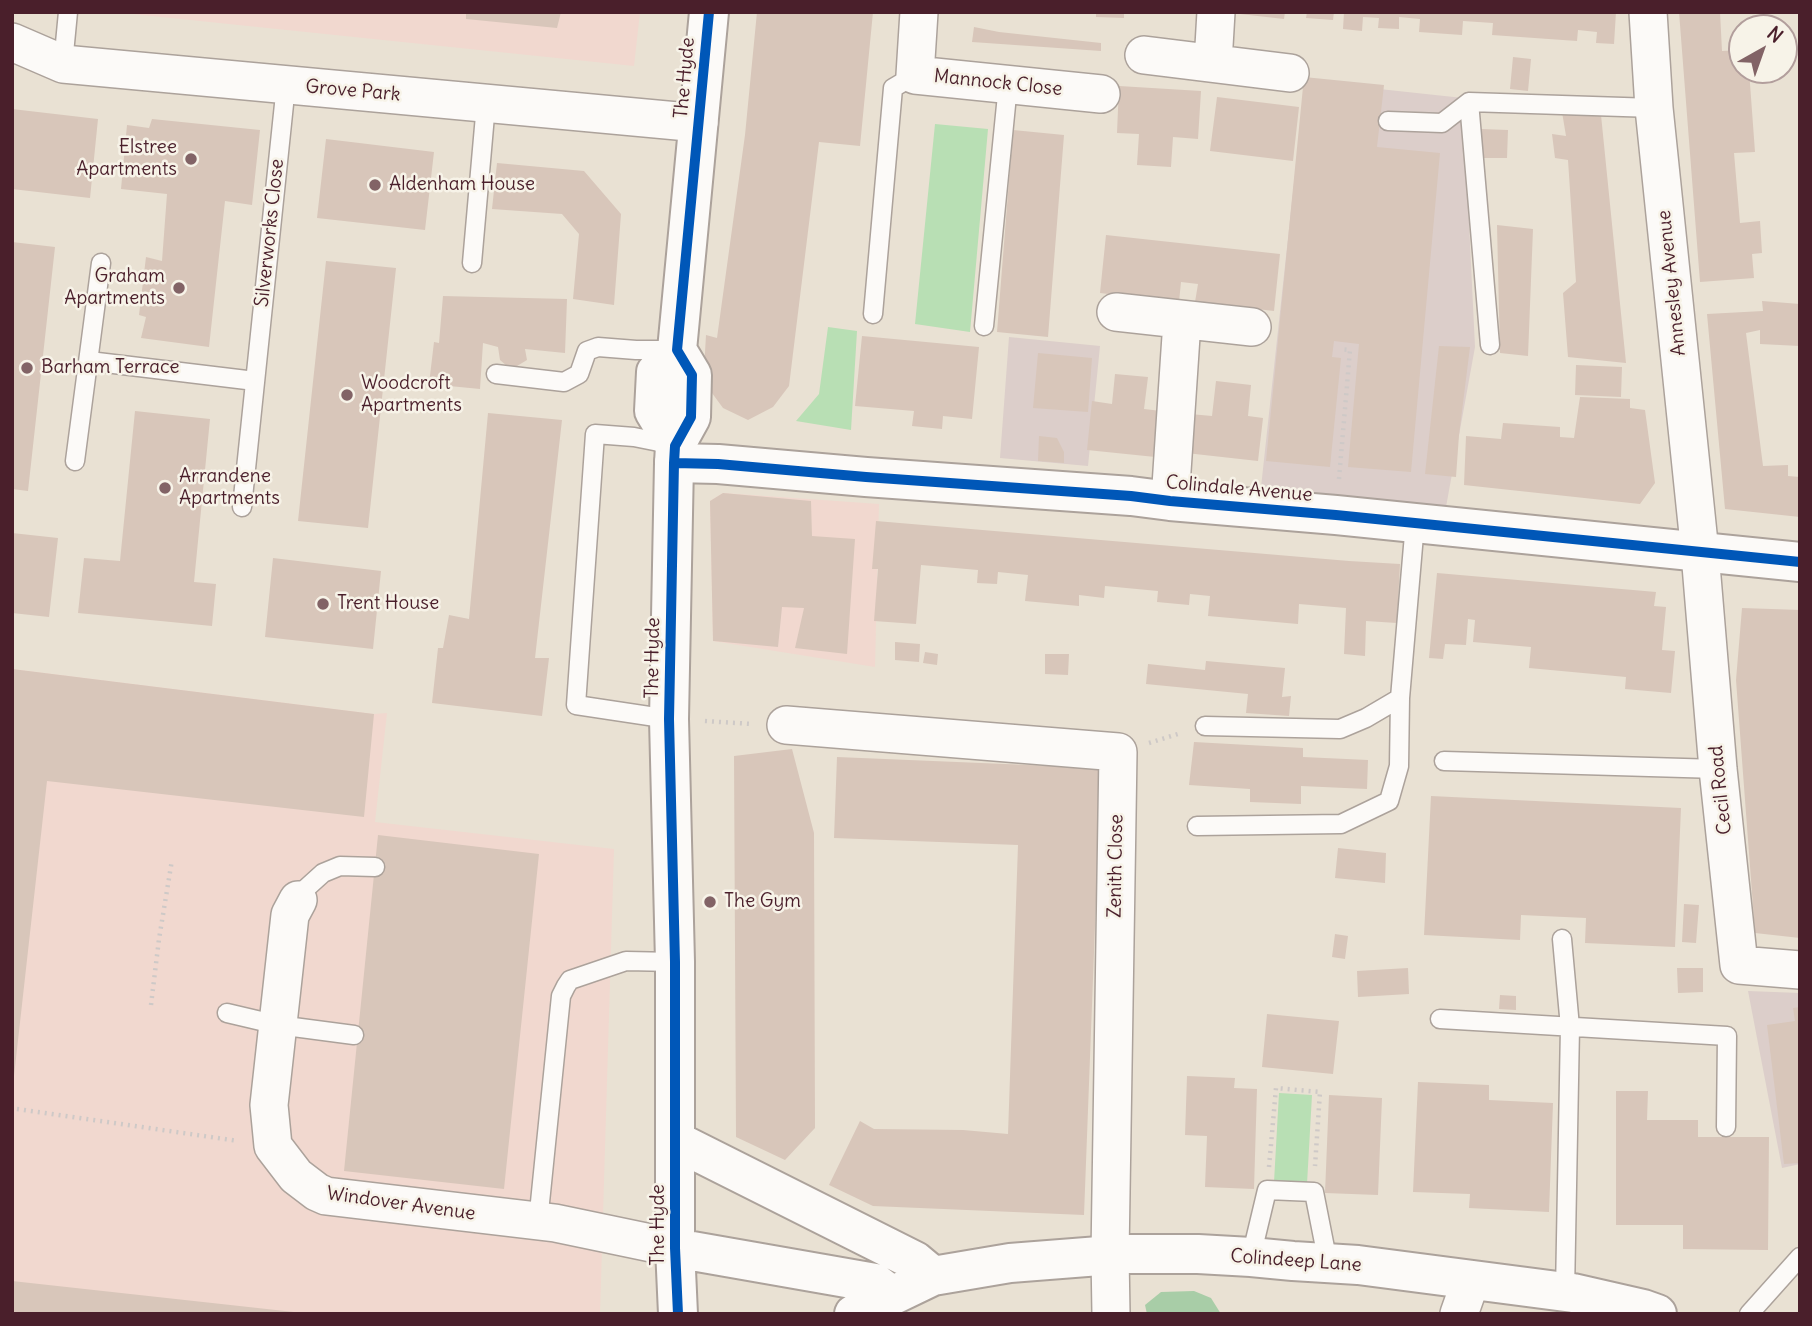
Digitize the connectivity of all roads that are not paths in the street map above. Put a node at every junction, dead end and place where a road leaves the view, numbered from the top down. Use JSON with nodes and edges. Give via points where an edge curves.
{"nodes":[{"id":1,"x":68,"y":12,"type":"edge"},
{"id":2,"x":709,"y":12,"type":"edge"},
{"id":3,"x":919,"y":12,"type":"edge"},
{"id":4,"x":1216,"y":12,"type":"edge"},
{"id":5,"x":1648,"y":12,"type":"edge"},
{"id":6,"x":12,"y":42,"type":"edge"},
{"id":7,"x":1144,"y":55,"type":"dead end"},
{"id":8,"x":63,"y":64,"type":"junction"},
{"id":9,"x":1213,"y":64,"type":"junction"},
{"id":10,"x":1290,"y":73,"type":"dead end"},
{"id":11,"x":915,"y":75,"type":"junction"},
{"id":12,"x":286,"y":85,"type":"junction"},
{"id":13,"x":1008,"y":85,"type":"junction"},
{"id":14,"x":1101,"y":94,"type":"dead end"},
{"id":15,"x":1469,"y":102,"type":"junction"},
{"id":16,"x":486,"y":104,"type":"junction"},
{"id":17,"x":1654,"y":108,"type":"junction"},
{"id":18,"x":1388,"y":121,"type":"dead end"},
{"id":19,"x":699,"y":123,"type":"junction"},
{"id":20,"x":101,"y":263,"type":"dead end"},
{"id":21,"x":472,"y":263,"type":"dead end"},
{"id":22,"x":1116,"y":312,"type":"dead end"},
{"id":23,"x":873,"y":314,"type":"dead end"},
{"id":24,"x":1182,"y":321,"type":"junction"},
{"id":25,"x":984,"y":326,"type":"dead end"},
{"id":26,"x":1252,"y":327,"type":"dead end"},
{"id":27,"x":1490,"y":345,"type":"dead end"},
{"id":28,"x":677,"y":350,"type":"junction"},
{"id":29,"x":89,"y":361,"type":"junction"},
{"id":30,"x":496,"y":374,"type":"dead end"},
{"id":31,"x":255,"y":380,"type":"junction"},
{"id":32,"x":675,"y":454,"type":"junction"},
{"id":33,"x":75,"y":461,"type":"dead end"},
{"id":34,"x":1170,"y":501,"type":"junction"},
{"id":35,"x":242,"y":507,"type":"dead end"},
{"id":36,"x":1415,"y":523,"type":"junction"},
{"id":37,"x":1700,"y":553,"type":"junction"},
{"id":38,"x":1800,"y":562,"type":"edge"},
{"id":39,"x":1400,"y":698,"type":"junction"},
{"id":40,"x":669,"y":719,"type":"junction"},
{"id":41,"x":786,"y":725,"type":"dead end"},
{"id":42,"x":1205,"y":726,"type":"road end"},
{"id":43,"x":1444,"y":761,"type":"dead end"},
{"id":44,"x":1718,"y":769,"type":"junction"},
{"id":45,"x":1197,"y":826,"type":"dead end"},
{"id":46,"x":375,"y":867,"type":"dead end"},
{"id":47,"x":298,"y":900,"type":"joint"},
{"id":48,"x":1562,"y":939,"type":"dead end"},
{"id":49,"x":675,"y":962,"type":"junction"},
{"id":50,"x":1800,"y":970,"type":"edge"},
{"id":51,"x":228,"y":1013,"type":"dead end"},
{"id":52,"x":1440,"y":1019,"type":"dead end"},
{"id":53,"x":278,"y":1025,"type":"junction"},
{"id":54,"x":1570,"y":1027,"type":"junction"},
{"id":55,"x":354,"y":1035,"type":"dead end"},
{"id":56,"x":1726,"y":1127,"type":"dead end"},
{"id":57,"x":676,"y":1141,"type":"junction"},
{"id":58,"x":538,"y":1222,"type":"junction"},
{"id":59,"x":675,"y":1248,"type":"junction"},
{"id":60,"x":1110,"y":1255,"type":"junction"},
{"id":61,"x":1251,"y":1257,"type":"junction"},
{"id":62,"x":1800,"y":1257,"type":"edge"},
{"id":63,"x":1328,"y":1263,"type":"junction"},
{"id":64,"x":933,"y":1276,"type":"junction"},
{"id":65,"x":1565,"y":1292,"type":"junction"},
{"id":66,"x":891,"y":1295,"type":"junction"},
{"id":67,"x":1465,"y":1297,"type":"edge"},
{"id":68,"x":678,"y":1314,"type":"edge"},
{"id":69,"x":854,"y":1314,"type":"edge"},
{"id":70,"x":1111,"y":1314,"type":"edge"},
{"id":71,"x":1657,"y":1314,"type":"edge"},
{"id":72,"x":1749,"y":1314,"type":"edge"}],
"edges":[{"from":1,"to":8,"type":"lane"},
{"from":2,"to":19,"type":"main road","name":"The Hyde"},
{"from":3,"to":11,"type":"street","name":"Mannock Close"},
{"from":4,"to":9,"type":"street"},
{"from":5,"to":17,"type":"street","name":"Annesley Avenue"},
{"from":6,"to":8,"type":"street","name":"Grove Park"},
{"from":7,"to":9,"type":"street"},
{"from":8,"to":12,"type":"street","name":"Grove Park"},
{"from":9,"to":10,"type":"street"},
{"from":11,"to":13,"type":"street","name":"Mannock Close"},
{"from":11,"to":23,"type":"lane","via":[[894,88]]},
{"from":12,"to":16,"type":"street","name":"Grove Park"},
{"from":12,"to":31,"type":"lane","name":"Silverworks Close"},
{"from":13,"to":14,"type":"street","name":"Mannock Close"},
{"from":13,"to":25,"type":"lane"},
{"from":15,"to":17,"type":"lane"},
{"from":15,"to":18,"type":"lane","via":[[1442,123]]},
{"from":15,"to":27,"type":"lane"},
{"from":16,"to":19,"type":"street","name":"Grove Park"},
{"from":16,"to":21,"type":"lane"},
{"from":17,"to":37,"type":"street","name":"Annesley Avenue"},
{"from":19,"to":28,"type":"main road","name":"The Hyde"},
{"from":20,"to":29,"type":"lane"},
{"from":22,"to":24,"type":"street"},
{"from":24,"to":26,"type":"street"},
{"from":24,"to":34,"type":"street"},
{"from":28,"to":30,"type":"lane","via":[[598,347],[587,351],[579,374],[564,382]]},
{"from":28,"to":32,"type":"main road","name":"The Hyde","via":[[692,375],[691,417]]},
{"from":29,"to":31,"type":"lane"},
{"from":29,"to":33,"type":"lane"},
{"from":31,"to":35,"type":"lane","name":"Silverworks Close"},
{"from":32,"to":34,"type":"main road","name":"Colindale Avenue","via":[[718,464]]},
{"from":32,"to":40,"type":"main road","name":"The Hyde"},
{"from":32,"to":40,"type":"lane","via":[[634,436],[595,434],[576,705]]},
{"from":34,"to":36,"type":"main road","name":"Colindale Avenue"},
{"from":36,"to":37,"type":"main road","name":"Colindale Avenue"},
{"from":36,"to":39,"type":"lane"},
{"from":37,"to":38,"type":"main road","name":"Colindale Avenue"},
{"from":37,"to":44,"type":"street","name":"Cecil Road"},
{"from":39,"to":42,"type":"lane","via":[[1340,729]]},
{"from":39,"to":45,"type":"lane","via":[[1399,766],[1389,802],[1341,824]]},
{"from":40,"to":49,"type":"main road","name":"The Hyde"},
{"from":41,"to":60,"type":"street","name":"Zenith Close","via":[[1118,752]]},
{"from":43,"to":44,"type":"lane"},
{"from":44,"to":50,"type":"street","name":"Cecil Road","via":[[1739,965]]},
{"from":46,"to":47,"type":"lane","via":[[340,866],[323,873]]},
{"from":47,"to":53,"type":"street","via":[[290,915]]},
{"from":48,"to":54,"type":"lane"},
{"from":49,"to":57,"type":"main road","name":"The Hyde"},
{"from":49,"to":58,"type":"lane","via":[[626,961],[570,980],[565,986]]},
{"from":51,"to":53,"type":"lane"},
{"from":52,"to":54,"type":"lane"},
{"from":53,"to":55,"type":"lane"},
{"from":53,"to":58,"type":"street","name":"Windover Avenue","via":[[269,1105],[275,1160],[317,1192]]},
{"from":54,"to":56,"type":"lane","via":[[1727,1036]]},
{"from":54,"to":65,"type":"lane"},
{"from":57,"to":59,"type":"main road","name":"The Hyde"},
{"from":57,"to":64,"type":"main road","via":[[915,1261]]},
{"from":58,"to":59,"type":"street","name":"Windover Avenue"},
{"from":59,"to":66,"type":"main road","via":[[875,1283]]},
{"from":59,"to":68,"type":"main road","name":"The Hyde"},
{"from":60,"to":61,"type":"main road","name":"Colindeep Lane"},
{"from":60,"to":64,"type":"main road","name":"Colindeep Lane","via":[[1010,1263]]},
{"from":60,"to":70,"type":"street","name":"Zenith Close"},
{"from":61,"to":63,"type":"main road","name":"Colindeep Lane"},
{"from":61,"to":63,"type":"lane","via":[[1267,1190],[1314,1192]]},
{"from":62,"to":72,"type":"lane"},
{"from":63,"to":67,"type":"main road","name":"Colindeep Lane","via":[[1359,1265]]},
{"from":64,"to":66,"type":"main road","name":"Colindeep Lane"},
{"from":65,"to":67,"type":"main road","name":"Colindeep Lane"},
{"from":65,"to":71,"type":"main road","name":"Colindeep Lane"},
{"from":66,"to":69,"type":"main road","name":"Colindeep Lane"}]}
